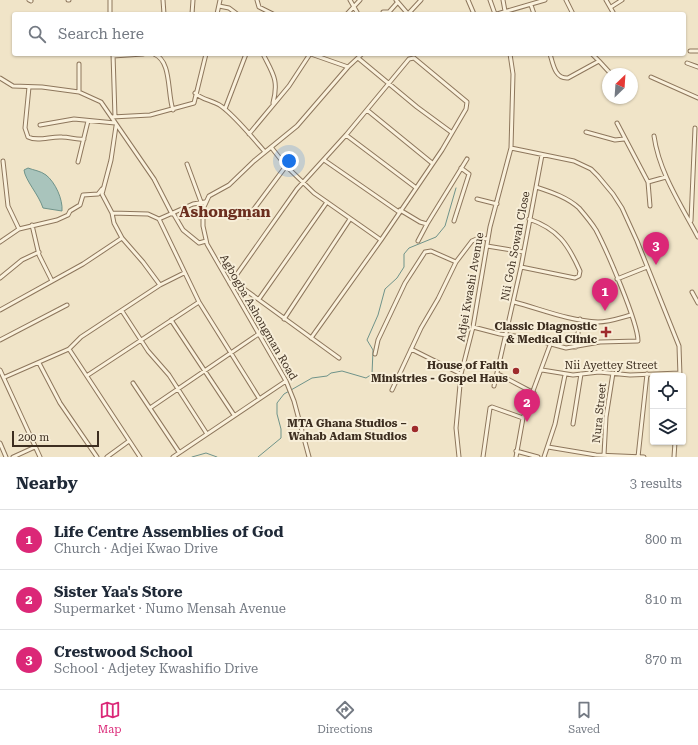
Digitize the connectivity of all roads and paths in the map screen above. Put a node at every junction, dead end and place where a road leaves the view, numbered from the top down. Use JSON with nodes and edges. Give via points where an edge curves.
{"nodes":[{"id":1,"x":110,"y":0,"type":"edge"},
{"id":2,"x":164,"y":0,"type":"edge"},
{"id":3,"x":193,"y":0,"type":"edge"},
{"id":4,"x":220,"y":0,"type":"edge"},
{"id":5,"x":257,"y":0,"type":"edge"},
{"id":6,"x":350,"y":0,"type":"edge"},
{"id":7,"x":360,"y":0,"type":"edge"},
{"id":8,"x":421,"y":0,"type":"edge"},
{"id":9,"x":468,"y":0,"type":"edge"},
{"id":10,"x":490,"y":0,"type":"edge"},
{"id":11,"x":503,"y":0,"type":"edge"},
{"id":12,"x":545,"y":0,"type":"edge"},
{"id":13,"x":566,"y":0,"type":"edge"},
{"id":14,"x":606,"y":0,"type":"edge"},
{"id":15,"x":622,"y":0,"type":"edge"},
{"id":16,"x":396,"y":1,"type":"edge"},
{"id":17,"x":531,"y":5,"type":"junction"},
{"id":18,"x":219,"y":6,"type":"junction"},
{"id":19,"x":353,"y":7,"type":"junction"},
{"id":20,"x":611,"y":7,"type":"junction"},
{"id":21,"x":506,"y":11,"type":"joint"},
{"id":22,"x":110,"y":12,"type":"edge"},
{"id":23,"x":164,"y":12,"type":"edge"},
{"id":24,"x":192,"y":12,"type":"edge"},
{"id":25,"x":218,"y":12,"type":"edge"},
{"id":26,"x":234,"y":12,"type":"edge"},
{"id":27,"x":268,"y":12,"type":"edge"},
{"id":28,"x":349,"y":12,"type":"edge"},
{"id":29,"x":357,"y":12,"type":"edge"},
{"id":30,"x":383,"y":12,"type":"dead end"},
{"id":31,"x":406,"y":12,"type":"edge"},
{"id":32,"x":410,"y":12,"type":"edge"},
{"id":33,"x":473,"y":12,"type":"edge"},
{"id":34,"x":497,"y":12,"type":"edge"},
{"id":35,"x":533,"y":12,"type":"edge"},
{"id":36,"x":572,"y":12,"type":"edge"},
{"id":37,"x":613,"y":12,"type":"edge"},
{"id":38,"x":690,"y":51,"type":"dead end"},
{"id":39,"x":698,"y":51,"type":"edge"},
{"id":40,"x":113,"y":56,"type":"edge"},
{"id":41,"x":159,"y":56,"type":"edge"},
{"id":42,"x":205,"y":56,"type":"edge"},
{"id":43,"x":245,"y":56,"type":"edge"},
{"id":44,"x":264,"y":56,"type":"edge"},
{"id":45,"x":310,"y":56,"type":"edge"},
{"id":46,"x":324,"y":56,"type":"edge"},
{"id":47,"x":510,"y":56,"type":"edge"},
{"id":48,"x":551,"y":56,"type":"edge"},
{"id":49,"x":594,"y":56,"type":"edge"},
{"id":50,"x":358,"y":58,"type":"joint"},
{"id":51,"x":599,"y":61,"type":"junction"},
{"id":52,"x":79,"y":64,"type":"dead end"},
{"id":53,"x":687,"y":64,"type":"dead end"},
{"id":54,"x":348,"y":67,"type":"junction"},
{"id":55,"x":605,"y":68,"type":"edge"},
{"id":56,"x":698,"y":68,"type":"edge"},
{"id":57,"x":651,"y":77,"type":"dead end"},
{"id":58,"x":0,"y":78,"type":"edge"},
{"id":59,"x":389,"y":84,"type":"junction"},
{"id":60,"x":29,"y":86,"type":"junction"},
{"id":61,"x":79,"y":92,"type":"junction"},
{"id":62,"x":195,"y":93,"type":"junction"},
{"id":63,"x":698,"y":98,"type":"edge"},
{"id":64,"x":204,"y":99,"type":"junction"},
{"id":65,"x":194,"y":103,"type":"junction"},
{"id":66,"x":273,"y":105,"type":"junction"},
{"id":67,"x":172,"y":110,"type":"junction"},
{"id":68,"x":225,"y":110,"type":"junction"},
{"id":69,"x":367,"y":110,"type":"junction"},
{"id":70,"x":113,"y":117,"type":"junction"},
{"id":71,"x":88,"y":121,"type":"junction"},
{"id":72,"x":616,"y":123,"type":"dead end"},
{"id":73,"x":40,"y":124,"type":"dead end"},
{"id":74,"x":116,"y":124,"type":"junction"},
{"id":75,"x":695,"y":128,"type":"dead end"},
{"id":76,"x":451,"y":132,"type":"junction"},
{"id":77,"x":586,"y":132,"type":"dead end"},
{"id":78,"x":249,"y":134,"type":"junction"},
{"id":79,"x":346,"y":135,"type":"junction"},
{"id":80,"x":654,"y":136,"type":"dead end"},
{"id":81,"x":84,"y":139,"type":"junction"},
{"id":82,"x":624,"y":140,"type":"junction"},
{"id":83,"x":271,"y":147,"type":"junction"},
{"id":84,"x":511,"y":148,"type":"junction"},
{"id":85,"x":265,"y":152,"type":"junction"},
{"id":86,"x":542,"y":155,"type":"junction"},
{"id":87,"x":324,"y":160,"type":"junction"},
{"id":88,"x":467,"y":160,"type":"dead end"},
{"id":89,"x":3,"y":161,"type":"dead end"},
{"id":90,"x":78,"y":162,"type":"dead end"},
{"id":91,"x":432,"y":163,"type":"junction"},
{"id":92,"x":187,"y":164,"type":"dead end"},
{"id":93,"x":286,"y":166,"type":"junction"},
{"id":94,"x":464,"y":170,"type":"junction"},
{"id":95,"x":692,"y":172,"type":"junction"},
{"id":96,"x":698,"y":172,"type":"edge"},
{"id":97,"x":666,"y":177,"type":"junction"},
{"id":98,"x":648,"y":182,"type":"junction"},
{"id":99,"x":303,"y":183,"type":"junction"},
{"id":100,"x":415,"y":187,"type":"junction"},
{"id":101,"x":536,"y":187,"type":"junction"},
{"id":102,"x":103,"y":188,"type":"junction"},
{"id":103,"x":476,"y":199,"type":"dead end"},
{"id":104,"x":203,"y":202,"type":"junction"},
{"id":105,"x":327,"y":202,"type":"junction"},
{"id":106,"x":496,"y":204,"type":"junction"},
{"id":107,"x":650,"y":206,"type":"dead end"},
{"id":108,"x":399,"y":211,"type":"junction"},
{"id":109,"x":112,"y":213,"type":"junction"},
{"id":110,"x":173,"y":213,"type":"junction"},
{"id":111,"x":248,"y":217,"type":"dead end"},
{"id":112,"x":159,"y":219,"type":"junction"},
{"id":113,"x":350,"y":219,"type":"junction"},
{"id":114,"x":529,"y":219,"type":"junction"},
{"id":115,"x":454,"y":221,"type":"dead end"},
{"id":116,"x":691,"y":223,"type":"junction"},
{"id":117,"x":426,"y":224,"type":"junction"},
{"id":118,"x":32,"y":225,"type":"junction"},
{"id":119,"x":19,"y":229,"type":"junction"},
{"id":120,"x":698,"y":237,"type":"edge"},
{"id":121,"x":122,"y":238,"type":"junction"},
{"id":122,"x":488,"y":239,"type":"junction"},
{"id":123,"x":381,"y":240,"type":"junction"},
{"id":124,"x":418,"y":241,"type":"dead end"},
{"id":125,"x":0,"y":242,"type":"edge"},
{"id":126,"x":206,"y":242,"type":"junction"},
{"id":127,"x":487,"y":246,"type":"junction"},
{"id":128,"x":39,"y":252,"type":"junction"},
{"id":129,"x":523,"y":252,"type":"junction"},
{"id":130,"x":456,"y":262,"type":"junction"},
{"id":131,"x":521,"y":267,"type":"junction"},
{"id":132,"x":648,"y":268,"type":"junction"},
{"id":133,"x":184,"y":273,"type":"junction"},
{"id":134,"x":0,"y":278,"type":"edge"},
{"id":135,"x":617,"y":279,"type":"junction"},
{"id":136,"x":52,"y":281,"type":"junction"},
{"id":137,"x":233,"y":281,"type":"junction"},
{"id":138,"x":230,"y":284,"type":"junction"},
{"id":139,"x":160,"y":285,"type":"junction"},
{"id":140,"x":692,"y":292,"type":"dead end"},
{"id":141,"x":259,"y":299,"type":"junction"},
{"id":142,"x":199,"y":302,"type":"junction"},
{"id":143,"x":514,"y":302,"type":"junction"},
{"id":144,"x":698,"y":303,"type":"edge"},
{"id":145,"x":67,"y":305,"type":"dead end"},
{"id":146,"x":0,"y":310,"type":"edge"},
{"id":147,"x":122,"y":311,"type":"junction"},
{"id":148,"x":631,"y":315,"type":"junction"},
{"id":149,"x":284,"y":319,"type":"junction"},
{"id":150,"x":580,"y":319,"type":"junction"},
{"id":151,"x":171,"y":320,"type":"junction"},
{"id":152,"x":473,"y":328,"type":"junction"},
{"id":153,"x":260,"y":333,"type":"junction"},
{"id":154,"x":506,"y":334,"type":"junction"},
{"id":155,"x":310,"y":338,"type":"junction"},
{"id":156,"x":0,"y":340,"type":"edge"},
{"id":157,"x":141,"y":341,"type":"junction"},
{"id":158,"x":550,"y":345,"type":"junction"},
{"id":159,"x":576,"y":347,"type":"junction"},
{"id":160,"x":69,"y":349,"type":"junction"},
{"id":161,"x":411,"y":349,"type":"junction"},
{"id":162,"x":231,"y":352,"type":"junction"},
{"id":163,"x":375,"y":354,"type":"dead end"},
{"id":164,"x":339,"y":358,"type":"dead end"},
{"id":165,"x":39,"y":363,"type":"junction"},
{"id":166,"x":205,"y":369,"type":"junction"},
{"id":167,"x":0,"y":370,"type":"edge"},
{"id":168,"x":542,"y":370,"type":"junction"},
{"id":169,"x":613,"y":373,"type":"junction"},
{"id":170,"x":680,"y":373,"type":"edge"},
{"id":171,"x":461,"y":374,"type":"junction"},
{"id":172,"x":498,"y":374,"type":"junction"},
{"id":173,"x":581,"y":374,"type":"junction"},
{"id":174,"x":647,"y":374,"type":"junction"},
{"id":175,"x":650,"y":374,"type":"edge"},
{"id":176,"x":88,"y":375,"type":"junction"},
{"id":177,"x":565,"y":375,"type":"junction"},
{"id":178,"x":5,"y":377,"type":"junction"},
{"id":179,"x":286,"y":380,"type":"junction"},
{"id":180,"x":133,"y":383,"type":"dead end"},
{"id":181,"x":494,"y":386,"type":"dead end"},
{"id":182,"x":177,"y":389,"type":"junction"},
{"id":183,"x":392,"y":390,"type":"dead end"},
{"id":184,"x":534,"y":393,"type":"junction"},
{"id":185,"x":259,"y":398,"type":"junction"},
{"id":186,"x":150,"y":408,"type":"junction"},
{"id":187,"x":234,"y":415,"type":"junction"},
{"id":188,"x":523,"y":418,"type":"junction"},
{"id":189,"x":573,"y":424,"type":"dead end"},
{"id":190,"x":207,"y":434,"type":"junction"},
{"id":191,"x":129,"y":442,"type":"junction"},
{"id":192,"x":0,"y":444,"type":"edge"},
{"id":193,"x":675,"y":445,"type":"edge"},
{"id":194,"x":35,"y":447,"type":"junction"},
{"id":195,"x":548,"y":447,"type":"junction"},
{"id":196,"x":516,"y":451,"type":"junction"},
{"id":197,"x":179,"y":452,"type":"junction"},
{"id":198,"x":604,"y":455,"type":"junction"},
{"id":199,"x":608,"y":456,"type":"edge"},
{"id":200,"x":6,"y":457,"type":"edge"},
{"id":201,"x":14,"y":457,"type":"edge"},
{"id":202,"x":40,"y":457,"type":"edge"},
{"id":203,"x":97,"y":457,"type":"edge"},
{"id":204,"x":107,"y":457,"type":"edge"},
{"id":205,"x":140,"y":457,"type":"edge"},
{"id":206,"x":173,"y":457,"type":"edge"},
{"id":207,"x":309,"y":457,"type":"edge"},
{"id":208,"x":459,"y":457,"type":"edge"},
{"id":209,"x":483,"y":457,"type":"edge"},
{"id":210,"x":516,"y":457,"type":"edge"},
{"id":211,"x":538,"y":457,"type":"edge"},
{"id":212,"x":544,"y":457,"type":"edge"},
{"id":213,"x":638,"y":457,"type":"edge"},
{"id":214,"x":644,"y":457,"type":"edge"},
{"id":215,"x":674,"y":457,"type":"edge"}],
"edges":[{"from":1,"to":22,"type":"street"},
{"from":2,"to":23,"type":"street"},
{"from":3,"to":24,"type":"street"},
{"from":4,"to":18,"type":"street"},
{"from":5,"to":27,"type":"street","via":[[259,7]]},
{"from":6,"to":19,"type":"street"},
{"from":7,"to":19,"type":"street"},
{"from":8,"to":32,"type":"street"},
{"from":9,"to":33,"type":"street"},
{"from":10,"to":34,"type":"street"},
{"from":11,"to":21,"type":"street"},
{"from":12,"to":17,"type":"street"},
{"from":13,"to":36,"type":"street"},
{"from":14,"to":20,"type":"street"},
{"from":15,"to":20,"type":"street"},
{"from":16,"to":30,"type":"street","via":[[389,12]]},
{"from":16,"to":31,"type":"street"},
{"from":17,"to":21,"type":"street"},
{"from":17,"to":35,"type":"street"},
{"from":18,"to":25,"type":"street"},
{"from":18,"to":26,"type":"street"},
{"from":19,"to":28,"type":"street"},
{"from":19,"to":29,"type":"street"},
{"from":20,"to":37,"type":"street"},
{"from":38,"to":39,"type":"street"},
{"from":40,"to":70,"type":"street"},
{"from":41,"to":67,"type":"street","via":[[166,64]]},
{"from":42,"to":62,"type":"street"},
{"from":43,"to":68,"type":"street"},
{"from":44,"to":66,"type":"street","via":[[276,79]]},
{"from":45,"to":66,"type":"street"},
{"from":46,"to":54,"type":"street"},
{"from":47,"to":84,"type":"street","name":"Adjei Kwashi Avenue","via":[[513,74]]},
{"from":48,"to":51,"type":"street","via":[[557,74],[564,78]]},
{"from":49,"to":51,"type":"street"},
{"from":50,"to":54,"type":"street"},
{"from":50,"to":59,"type":"street"},
{"from":51,"to":55,"type":"street"},
{"from":52,"to":61,"type":"street"},
{"from":53,"to":56,"type":"street"},
{"from":54,"to":83,"type":"street","via":[[308,115]]},
{"from":57,"to":63,"type":"street"},
{"from":58,"to":60,"type":"street","via":[[11,85]]},
{"from":59,"to":69,"type":"street"},
{"from":59,"to":76,"type":"street"},
{"from":59,"to":76,"type":"street","via":[[409,59],[414,58],[467,102],[466,109]]},
{"from":60,"to":61,"type":"street"},
{"from":60,"to":81,"type":"street","via":[[25,121],[28,137],[32,139],[60,136]]},
{"from":61,"to":70,"type":"street","via":[[101,102]]},
{"from":62,"to":64,"type":"street"},
{"from":62,"to":65,"type":"street"},
{"from":64,"to":65,"type":"street"},
{"from":64,"to":68,"type":"street","via":[[215,102]]},
{"from":65,"to":67,"type":"street"},
{"from":66,"to":78,"type":"street"},
{"from":67,"to":70,"type":"street","via":[[140,116]]},
{"from":68,"to":78,"type":"street"},
{"from":69,"to":79,"type":"street"},
{"from":69,"to":91,"type":"street"},
{"from":70,"to":74,"type":"street"},
{"from":71,"to":73,"type":"street","via":[[69,119]]},
{"from":71,"to":74,"type":"street"},
{"from":71,"to":81,"type":"street"},
{"from":72,"to":82,"type":"street","via":[[620,126]]},
{"from":74,"to":102,"type":"street","via":[[111,160]]},
{"from":74,"to":110,"type":"street","via":[[154,179]]},
{"from":75,"to":95,"type":"street"},
{"from":76,"to":91,"type":"street"},
{"from":77,"to":82,"type":"street"},
{"from":78,"to":85,"type":"street"},
{"from":79,"to":87,"type":"street"},
{"from":79,"to":100,"type":"street"},
{"from":80,"to":97,"type":"street","via":[[656,150]]},
{"from":81,"to":90,"type":"street"},
{"from":82,"to":98,"type":"street"},
{"from":83,"to":85,"type":"street"},
{"from":83,"to":93,"type":"street"},
{"from":84,"to":86,"type":"street"},
{"from":84,"to":106,"type":"street","name":"Adjei Kwashi Avenue"},
{"from":85,"to":104,"type":"street","via":[[229,185]]},
{"from":86,"to":101,"type":"street","name":"Nii Goh Sowah Close"},
{"from":86,"to":132,"type":"street","via":[[583,164],[606,184],[622,208]]},
{"from":87,"to":99,"type":"street"},
{"from":87,"to":108,"type":"street"},
{"from":88,"to":94,"type":"street"},
{"from":89,"to":119,"type":"street","via":[[8,206]]},
{"from":91,"to":100,"type":"street"},
{"from":92,"to":104,"type":"street"},
{"from":93,"to":99,"type":"street"},
{"from":93,"to":111,"type":"street"},
{"from":94,"to":115,"type":"street","via":[[469,174]]},
{"from":94,"to":117,"type":"street"},
{"from":95,"to":96,"type":"street"},
{"from":95,"to":116,"type":"street"},
{"from":97,"to":98,"type":"street"},
{"from":97,"to":116,"type":"street"},
{"from":98,"to":107,"type":"street"},
{"from":99,"to":105,"type":"street"},
{"from":99,"to":137,"type":"street"},
{"from":100,"to":108,"type":"street"},
{"from":101,"to":114,"type":"street","name":"Nii Goh Sowah Close"},
{"from":101,"to":135,"type":"street","via":[[569,200],[585,215],[596,230]]},
{"from":102,"to":109,"type":"street","via":[[104,200]]},
{"from":102,"to":118,"type":"street","via":[[98,194],[83,195],[80,205],[68,215]]},
{"from":103,"to":106,"type":"street"},
{"from":104,"to":110,"type":"street"},
{"from":104,"to":126,"type":"street","name":"Agbogba Ashongman Road"},
{"from":105,"to":113,"type":"street"},
{"from":105,"to":141,"type":"street"},
{"from":106,"to":122,"type":"street","name":"Adjei Kwashi Avenue"},
{"from":108,"to":117,"type":"street"},
{"from":108,"to":123,"type":"street"},
{"from":109,"to":112,"type":"street","via":[[148,214]]},
{"from":109,"to":121,"type":"street","via":[[114,224]]},
{"from":110,"to":112,"type":"street"},
{"from":110,"to":126,"type":"street","via":[[186,233],[199,243]]},
{"from":112,"to":133,"type":"street"},
{"from":113,"to":123,"type":"street"},
{"from":113,"to":149,"type":"street"},
{"from":114,"to":129,"type":"street","name":"Nii Goh Sowah Close"},
{"from":114,"to":131,"type":"street","via":[[552,229],[563,240],[580,272],[575,278]]},
{"from":116,"to":120,"type":"street"},
{"from":117,"to":124,"type":"street"},
{"from":118,"to":119,"type":"street"},
{"from":118,"to":128,"type":"street"},
{"from":119,"to":125,"type":"street"},
{"from":121,"to":136,"type":"street"},
{"from":121,"to":139,"type":"street","via":[[144,262]]},
{"from":122,"to":127,"type":"street","name":"Adjei Kwashi Avenue"},
{"from":122,"to":130,"type":"street","via":[[479,238],[472,241]]},
{"from":123,"to":155,"type":"street"},
{"from":126,"to":138,"type":"street","name":"Agbogba Ashongman Road"},
{"from":127,"to":129,"type":"street"},
{"from":127,"to":152,"type":"street","name":"Adjei Kwashi Avenue"},
{"from":128,"to":134,"type":"street","via":[[22,260]]},
{"from":128,"to":136,"type":"street"},
{"from":129,"to":131,"type":"street","name":"Nii Goh Sowah Close"},
{"from":130,"to":161,"type":"street"},
{"from":130,"to":163,"type":"street","via":[[430,251],[424,253],[410,273],[378,340]]},
{"from":131,"to":143,"type":"street","name":"Nii Goh Sowah Close"},
{"from":132,"to":135,"type":"street"},
{"from":132,"to":170,"type":"street","via":[[679,346]]},
{"from":133,"to":139,"type":"street"},
{"from":133,"to":142,"type":"street"},
{"from":135,"to":148,"type":"street"},
{"from":136,"to":146,"type":"street"},
{"from":137,"to":138,"type":"street"},
{"from":137,"to":141,"type":"street"},
{"from":138,"to":153,"type":"street","name":"Agbogba Ashongman Road"},
{"from":139,"to":147,"type":"street"},
{"from":140,"to":144,"type":"street"},
{"from":141,"to":149,"type":"street"},
{"from":142,"to":151,"type":"street"},
{"from":142,"to":162,"type":"street"},
{"from":143,"to":150,"type":"street","via":[[559,316]]},
{"from":143,"to":154,"type":"street","name":"Nii Goh Sowah Close"},
{"from":145,"to":156,"type":"street"},
{"from":147,"to":157,"type":"street"},
{"from":147,"to":160,"type":"street","via":[[81,337]]},
{"from":148,"to":150,"type":"street","via":[[598,322]]},
{"from":148,"to":159,"type":"street","via":[[637,342],[600,342]]},
{"from":149,"to":155,"type":"street"},
{"from":150,"to":159,"type":"street"},
{"from":151,"to":157,"type":"street"},
{"from":151,"to":166,"type":"street"},
{"from":152,"to":154,"type":"street"},
{"from":152,"to":171,"type":"street","name":"Adjei Kwashi Avenue"},
{"from":153,"to":162,"type":"street"},
{"from":153,"to":179,"type":"street","name":"Agbogba Ashongman Road"},
{"from":154,"to":158,"type":"street"},
{"from":154,"to":172,"type":"street","name":"Nii Goh Sowah Close"},
{"from":155,"to":164,"type":"street"},
{"from":157,"to":176,"type":"street"},
{"from":157,"to":182,"type":"street"},
{"from":158,"to":159,"type":"street"},
{"from":158,"to":168,"type":"street"},
{"from":160,"to":165,"type":"street"},
{"from":160,"to":176,"type":"street"},
{"from":161,"to":171,"type":"street"},
{"from":161,"to":183,"type":"street"},
{"from":162,"to":166,"type":"street"},
{"from":162,"to":185,"type":"street"},
{"from":165,"to":178,"type":"street"},
{"from":165,"to":203,"type":"street","via":[[60,403]]},
{"from":166,"to":182,"type":"street"},
{"from":166,"to":187,"type":"street"},
{"from":167,"to":178,"type":"street"},
{"from":168,"to":177,"type":"street","name":"Nii Ayettey Street"},
{"from":168,"to":184,"type":"street"},
{"from":169,"to":173,"type":"street","name":"Nii Ayettey Street"},
{"from":169,"to":174,"type":"street","name":"Nii Ayettey Street"},
{"from":169,"to":198,"type":"street","name":"Nura Street","via":[[606,417]]},
{"from":171,"to":208,"type":"street","name":"Adjei Kwashi Avenue","via":[[456,428]]},
{"from":172,"to":181,"type":"street","name":"Nii Goh Sowah Close"},
{"from":172,"to":184,"type":"street"},
{"from":173,"to":177,"type":"street","name":"Nii Ayettey Street"},
{"from":173,"to":189,"type":"street"},
{"from":174,"to":175,"type":"street","name":"Nii Ayettey Street"},
{"from":174,"to":213,"type":"street"},
{"from":176,"to":191,"type":"street"},
{"from":177,"to":195,"type":"street"},
{"from":178,"to":194,"type":"street"},
{"from":179,"to":185,"type":"street"},
{"from":179,"to":207,"type":"street","name":"Agbogba Ashongman Road"},
{"from":180,"to":186,"type":"street"},
{"from":182,"to":186,"type":"street"},
{"from":182,"to":190,"type":"street"},
{"from":184,"to":188,"type":"street"},
{"from":185,"to":187,"type":"street"},
{"from":186,"to":197,"type":"street"},
{"from":187,"to":190,"type":"street"},
{"from":188,"to":196,"type":"street"},
{"from":188,"to":209,"type":"street","via":[[490,408]]},
{"from":190,"to":197,"type":"street"},
{"from":191,"to":204,"type":"street"},
{"from":191,"to":205,"type":"street"},
{"from":192,"to":200,"type":"street"},
{"from":193,"to":215,"type":"street"},
{"from":194,"to":201,"type":"street"},
{"from":194,"to":202,"type":"street"},
{"from":195,"to":198,"type":"street"},
{"from":195,"to":212,"type":"street"},
{"from":196,"to":210,"type":"street"},
{"from":196,"to":211,"type":"street"},
{"from":197,"to":206,"type":"street"},
{"from":198,"to":199,"type":"street"},
{"from":199,"to":213,"type":"street"},
{"from":213,"to":214,"type":"street"}]}
